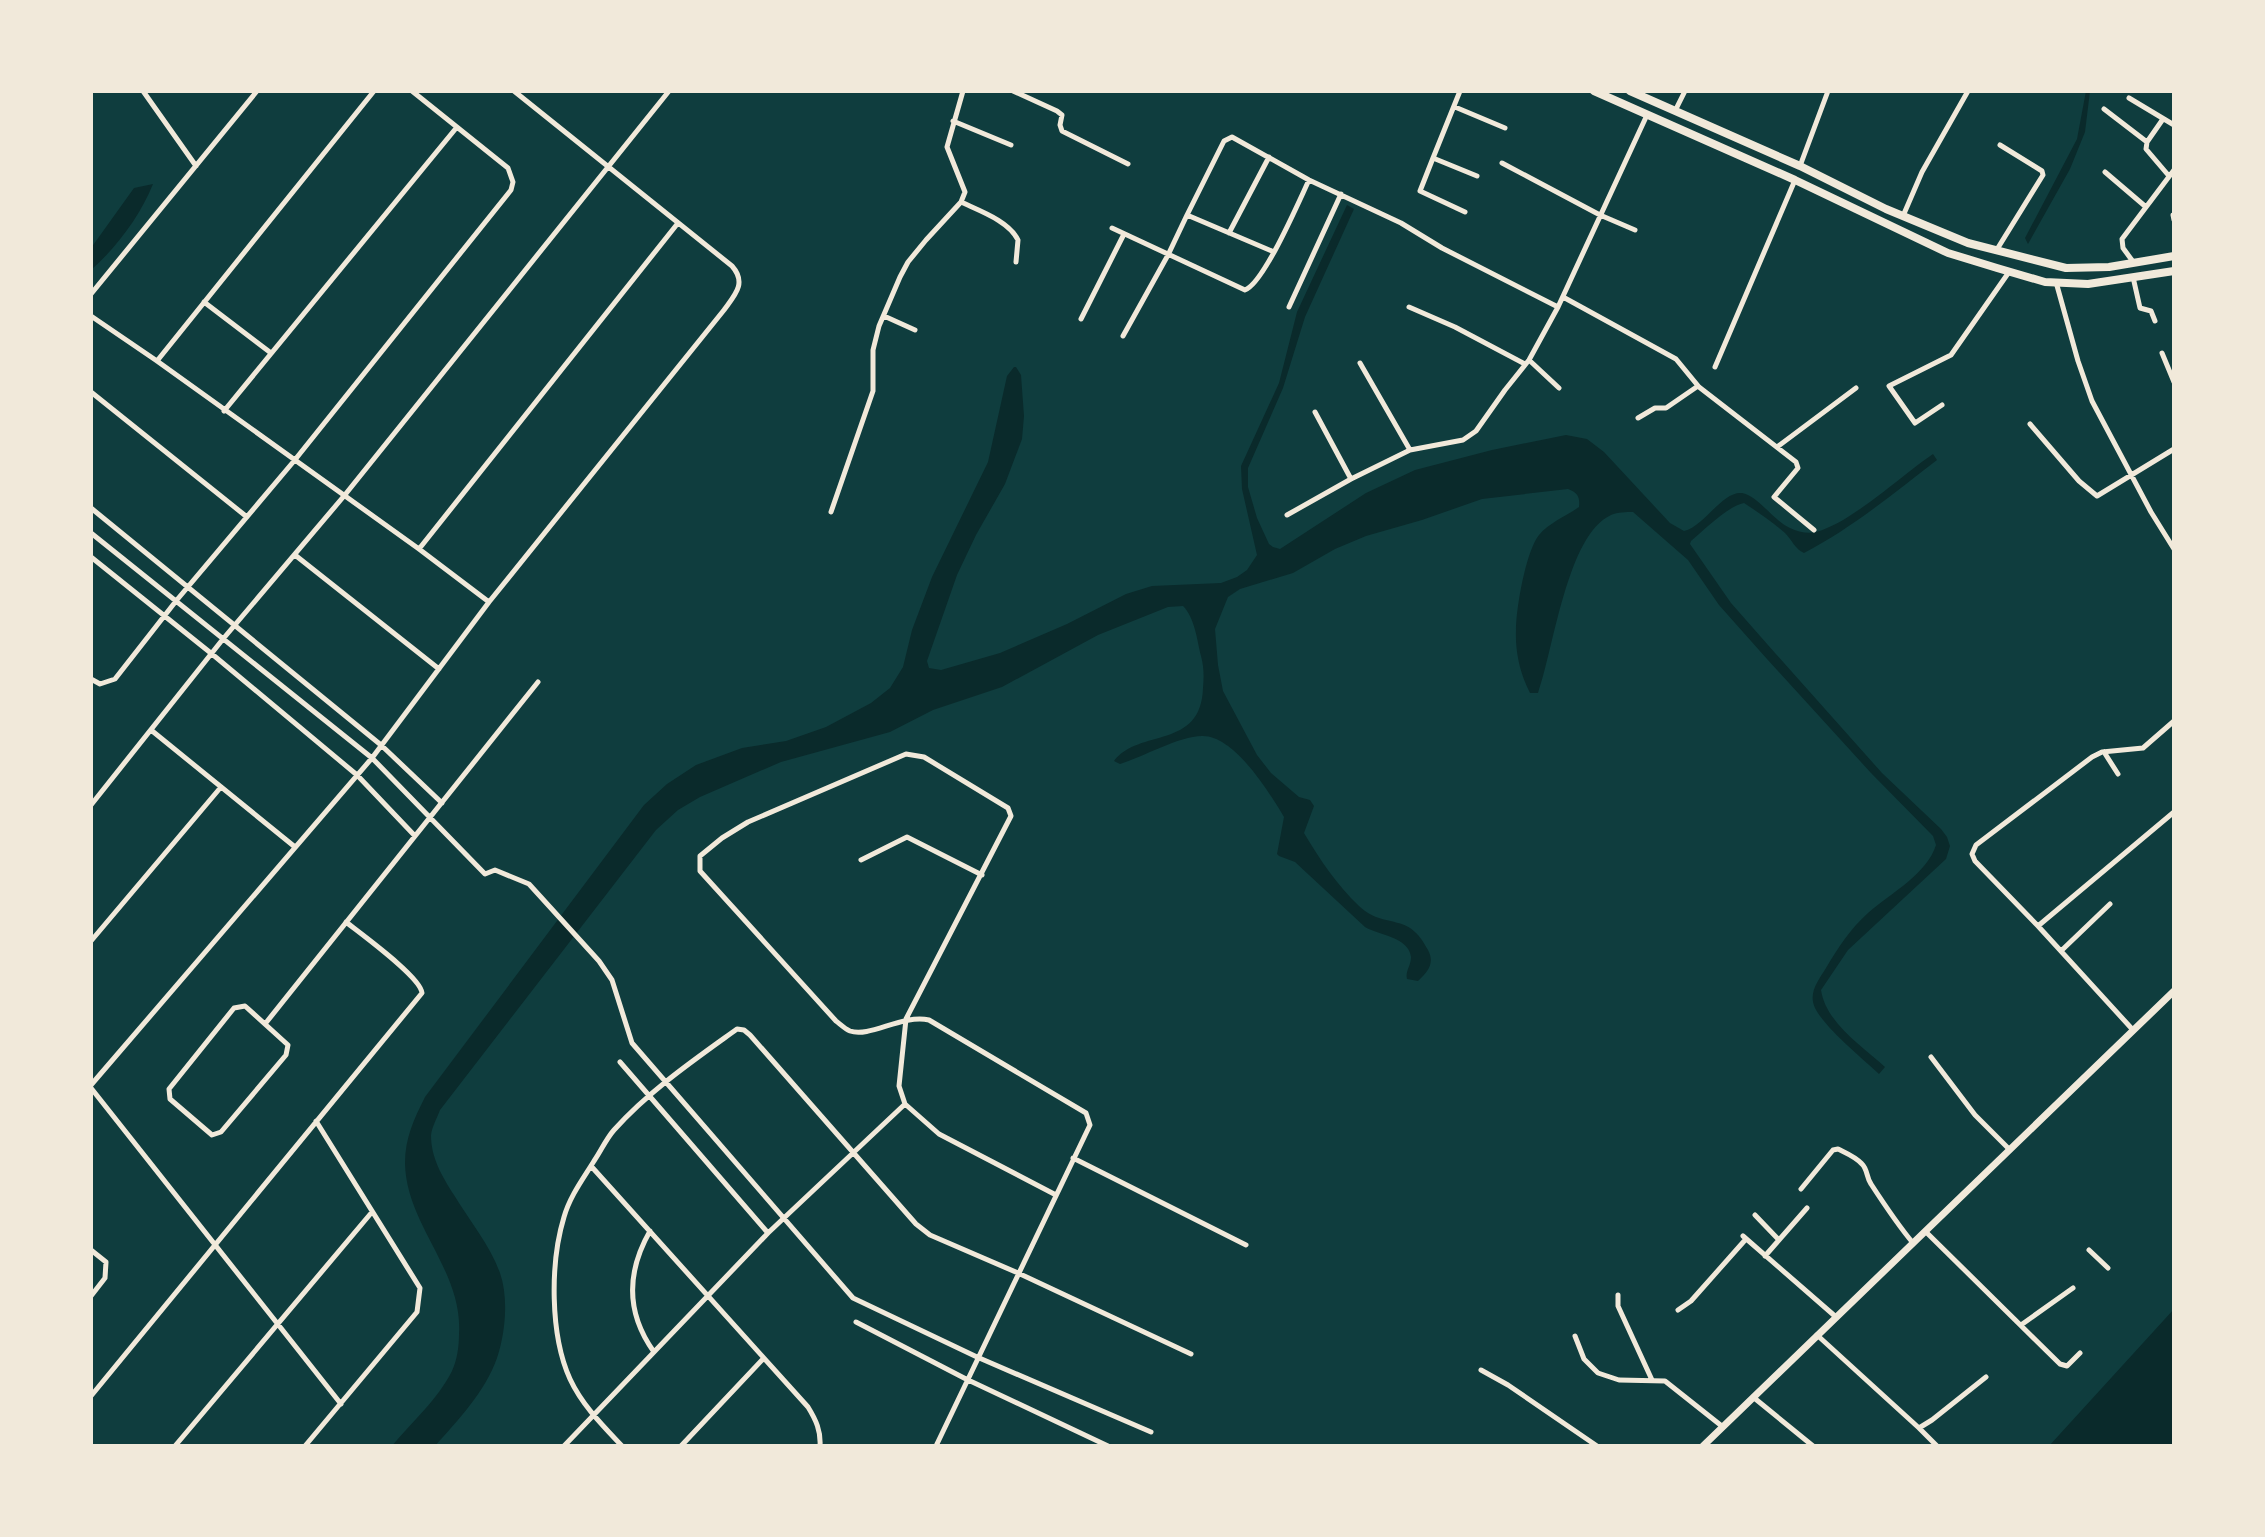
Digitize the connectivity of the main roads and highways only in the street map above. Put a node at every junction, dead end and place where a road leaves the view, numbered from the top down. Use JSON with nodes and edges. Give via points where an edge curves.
{"nodes":[{"id":1,"x":1594,"y":91,"type":"edge"},
{"id":2,"x":1630,"y":91,"type":"edge"},
{"id":3,"x":1800,"y":166,"type":"junction"},
{"id":4,"x":1796,"y":180,"type":"junction"},
{"id":5,"x":2174,"y":256,"type":"edge"},
{"id":6,"x":2174,"y":271,"type":"edge"},
{"id":7,"x":2174,"y":991,"type":"edge"},
{"id":8,"x":1703,"y":1446,"type":"edge"}],
"edges":[{"from":1,"to":4,"type":"main road"},
{"from":2,"to":3,"type":"main road"},
{"from":3,"to":4,"type":"main road"},
{"from":3,"to":5,"type":"main road","via":[[1968,243],[2066,268],[2109,267]]},
{"from":4,"to":6,"type":"main road","via":[[1948,253],[2045,282],[2088,284]]},
{"from":7,"to":8,"type":"main road"}]}
